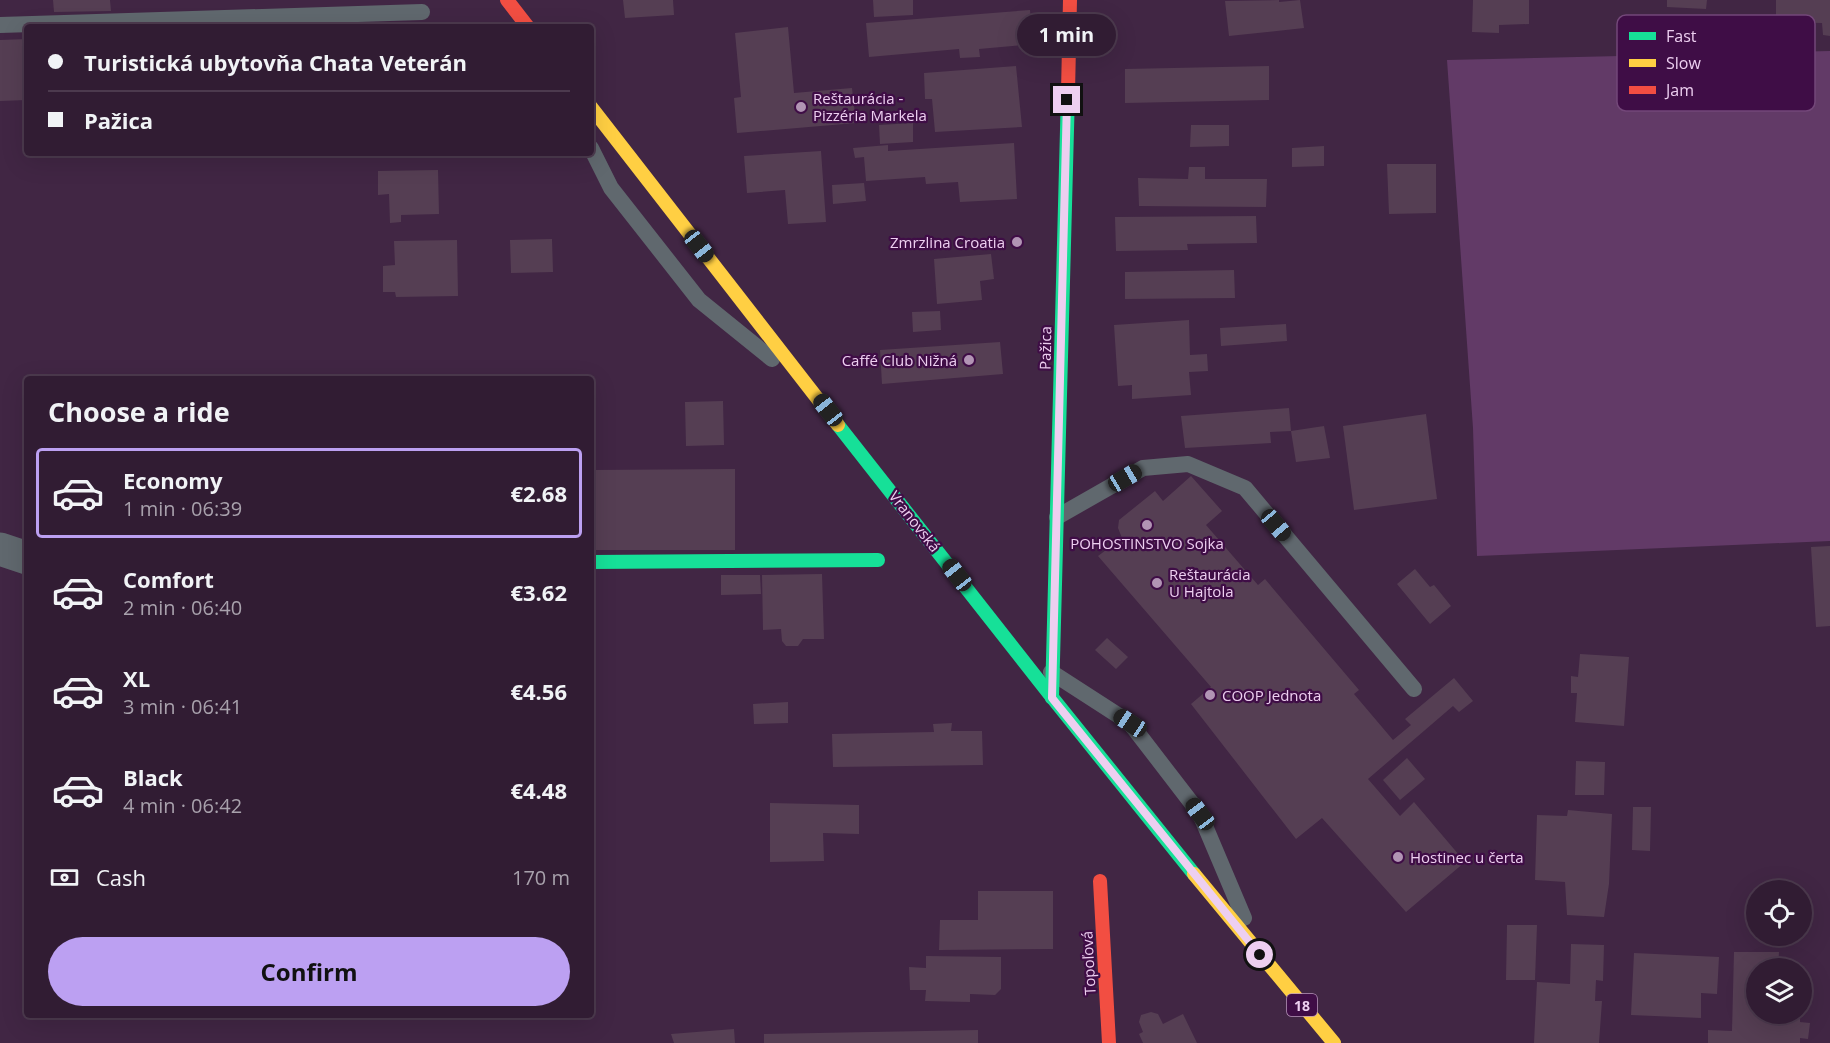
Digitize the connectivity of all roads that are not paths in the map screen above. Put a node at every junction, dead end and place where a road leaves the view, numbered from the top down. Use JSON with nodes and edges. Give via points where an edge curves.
{"nodes":[{"id":1,"x":507,"y":0,"type":"edge"},
{"id":2,"x":1070,"y":0,"type":"edge"},
{"id":3,"x":422,"y":12,"type":"dead end"},
{"id":4,"x":24,"y":24,"type":"edge"},
{"id":5,"x":32,"y":24,"type":"edge"},
{"id":6,"x":526,"y":24,"type":"edge"},
{"id":7,"x":0,"y":25,"type":"edge"},
{"id":8,"x":594,"y":111,"type":"edge"},
{"id":9,"x":594,"y":154,"type":"edge"},
{"id":10,"x":814,"y":392,"type":"junction"},
{"id":11,"x":1057,"y":517,"type":"junction"},
{"id":12,"x":0,"y":549,"type":"edge"},
{"id":13,"x":24,"y":557,"type":"edge"},
{"id":14,"x":878,"y":560,"type":"dead end"},
{"id":15,"x":594,"y":562,"type":"edge"},
{"id":16,"x":1015,"y":649,"type":"junction"},
{"id":17,"x":1053,"y":674,"type":"junction"},
{"id":18,"x":1414,"y":689,"type":"dead end"},
{"id":19,"x":1052,"y":698,"type":"junction"},
{"id":20,"x":1100,"y":881,"type":"dead end"},
{"id":21,"x":1264,"y":961,"type":"junction"},
{"id":22,"x":1109,"y":1043,"type":"edge"},
{"id":23,"x":1317,"y":1043,"type":"edge"},
{"id":24,"x":1334,"y":1043,"type":"edge"}],
"edges":[{"from":1,"to":6,"type":"street"},
{"from":2,"to":11,"type":"street","name":"Pažica"},
{"from":3,"to":5,"type":"lane"},
{"from":4,"to":7,"type":"lane"},
{"from":8,"to":10,"type":"street","name":"Vranovská","number":"18"},
{"from":9,"to":10,"type":"lane","via":[[612,188],[699,300]]},
{"from":10,"to":16,"type":"street","name":"Vranovská","number":"18"},
{"from":11,"to":17,"type":"street","name":"Pažica"},
{"from":11,"to":18,"type":"lane","via":[[1143,468],[1188,464],[1245,488]]},
{"from":12,"to":13,"type":"street"},
{"from":14,"to":15,"type":"street"},
{"from":16,"to":17,"type":"lane"},
{"from":16,"to":19,"type":"street","name":"Vranovská","number":"18"},
{"from":17,"to":19,"type":"street","name":"Pažica"},
{"from":17,"to":21,"type":"lane","via":[[1130,723],[1200,814]]},
{"from":19,"to":21,"type":"street","name":"Vranovská","number":"18"},
{"from":20,"to":22,"type":"street","name":"Topoľová"},
{"from":21,"to":23,"type":"street"},
{"from":21,"to":24,"type":"street","name":"Vranovská","number":"18"}]}
